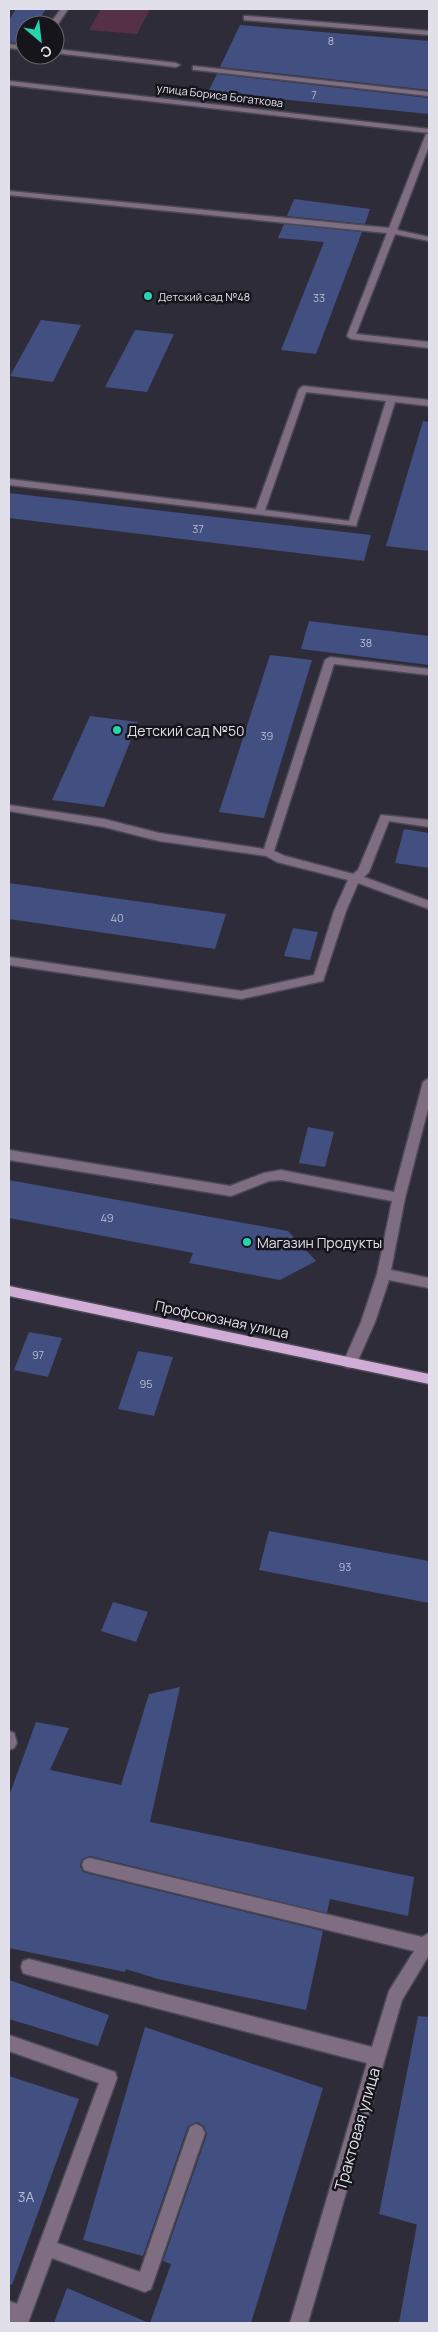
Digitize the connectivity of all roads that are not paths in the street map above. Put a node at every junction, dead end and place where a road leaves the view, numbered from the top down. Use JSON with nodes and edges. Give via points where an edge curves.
{"nodes":[{"id":1,"x":247,"y":18,"type":"dead end"},
{"id":2,"x":429,"y":33,"type":"edge"},
{"id":3,"x":65,"y":52,"type":"edge"},
{"id":4,"x":176,"y":65,"type":"dead end"},
{"id":5,"x":196,"y":68,"type":"dead end"},
{"id":6,"x":9,"y":83,"type":"edge"},
{"id":7,"x":429,"y":94,"type":"edge"},
{"id":8,"x":429,"y":131,"type":"edge"},
{"id":9,"x":429,"y":136,"type":"edge"},
{"id":10,"x":9,"y":193,"type":"edge"},
{"id":11,"x":392,"y":232,"type":"junction"},
{"id":12,"x":429,"y":239,"type":"edge"},
{"id":13,"x":429,"y":345,"type":"edge"},
{"id":14,"x":392,"y":398,"type":"junction"},
{"id":15,"x":429,"y":403,"type":"edge"},
{"id":16,"x":9,"y":482,"type":"edge"},
{"id":17,"x":260,"y":512,"type":"junction"},
{"id":18,"x":429,"y":672,"type":"edge"},
{"id":19,"x":9,"y":808,"type":"edge"},
{"id":20,"x":429,"y":823,"type":"edge"},
{"id":21,"x":268,"y":853,"type":"junction"},
{"id":22,"x":356,"y":878,"type":"junction"},
{"id":23,"x":429,"y":905,"type":"edge"},
{"id":24,"x":9,"y":962,"type":"edge"},
{"id":25,"x":429,"y":1082,"type":"edge"},
{"id":26,"x":9,"y":1155,"type":"edge"},
{"id":27,"x":399,"y":1198,"type":"junction"},
{"id":28,"x":384,"y":1274,"type":"junction"},
{"id":29,"x":429,"y":1283,"type":"edge"},
{"id":30,"x":9,"y":1291,"type":"edge"},
{"id":31,"x":350,"y":1363,"type":"junction"},
{"id":32,"x":429,"y":1379,"type":"edge"},
{"id":33,"x":9,"y":1738,"type":"edge"},
{"id":34,"x":9,"y":1742,"type":"edge"},
{"id":35,"x":90,"y":1865,"type":"dead end"},
{"id":36,"x":428,"y":1944,"type":"edge"},
{"id":37,"x":30,"y":1967,"type":"dead end"},
{"id":38,"x":9,"y":2044,"type":"edge"},
{"id":39,"x":378,"y":2057,"type":"junction"},
{"id":40,"x":196,"y":2133,"type":"dead end"},
{"id":41,"x":47,"y":2248,"type":"junction"},
{"id":42,"x":16,"y":2315,"type":"edge"},
{"id":43,"x":299,"y":2323,"type":"edge"}],
"edges":[{"from":1,"to":2,"type":"street"},
{"from":3,"to":4,"type":"street"},
{"from":5,"to":7,"type":"street"},
{"from":6,"to":8,"type":"street","name":"улица Бориса Богаткова"},
{"from":9,"to":11,"type":"street"},
{"from":10,"to":11,"type":"street"},
{"from":11,"to":12,"type":"street"},
{"from":11,"to":13,"type":"street","via":[[351,336]]},
{"from":14,"to":15,"type":"street"},
{"from":14,"to":17,"type":"street","via":[[303,389]]},
{"from":14,"to":17,"type":"street","via":[[352,524]]},
{"from":16,"to":17,"type":"street"},
{"from":18,"to":21,"type":"street","via":[[330,660]]},
{"from":19,"to":21,"type":"street","via":[[104,823],[159,837]]},
{"from":20,"to":22,"type":"street","via":[[385,817],[363,872]]},
{"from":21,"to":22,"type":"street"},
{"from":22,"to":23,"type":"street"},
{"from":22,"to":24,"type":"street","via":[[340,911],[319,978],[242,995]]},
{"from":25,"to":27,"type":"street"},
{"from":26,"to":27,"type":"street","via":[[231,1191],[268,1176],[281,1175]]},
{"from":27,"to":28,"type":"street"},
{"from":28,"to":29,"type":"street"},
{"from":28,"to":31,"type":"street"},
{"from":30,"to":31,"type":"main road","name":"Профсоюзная улица"},
{"from":31,"to":32,"type":"main road","name":"Профсоюзная улица"},
{"from":33,"to":34,"type":"street"},
{"from":35,"to":36,"type":"street"},
{"from":36,"to":39,"type":"street","name":"Трактовая улица","via":[[395,1997]]},
{"from":37,"to":39,"type":"street"},
{"from":38,"to":41,"type":"street","via":[[109,2078]]},
{"from":39,"to":43,"type":"street","name":"Трактовая улица"},
{"from":40,"to":41,"type":"street","via":[[145,2283]]},
{"from":41,"to":42,"type":"street"}]}
